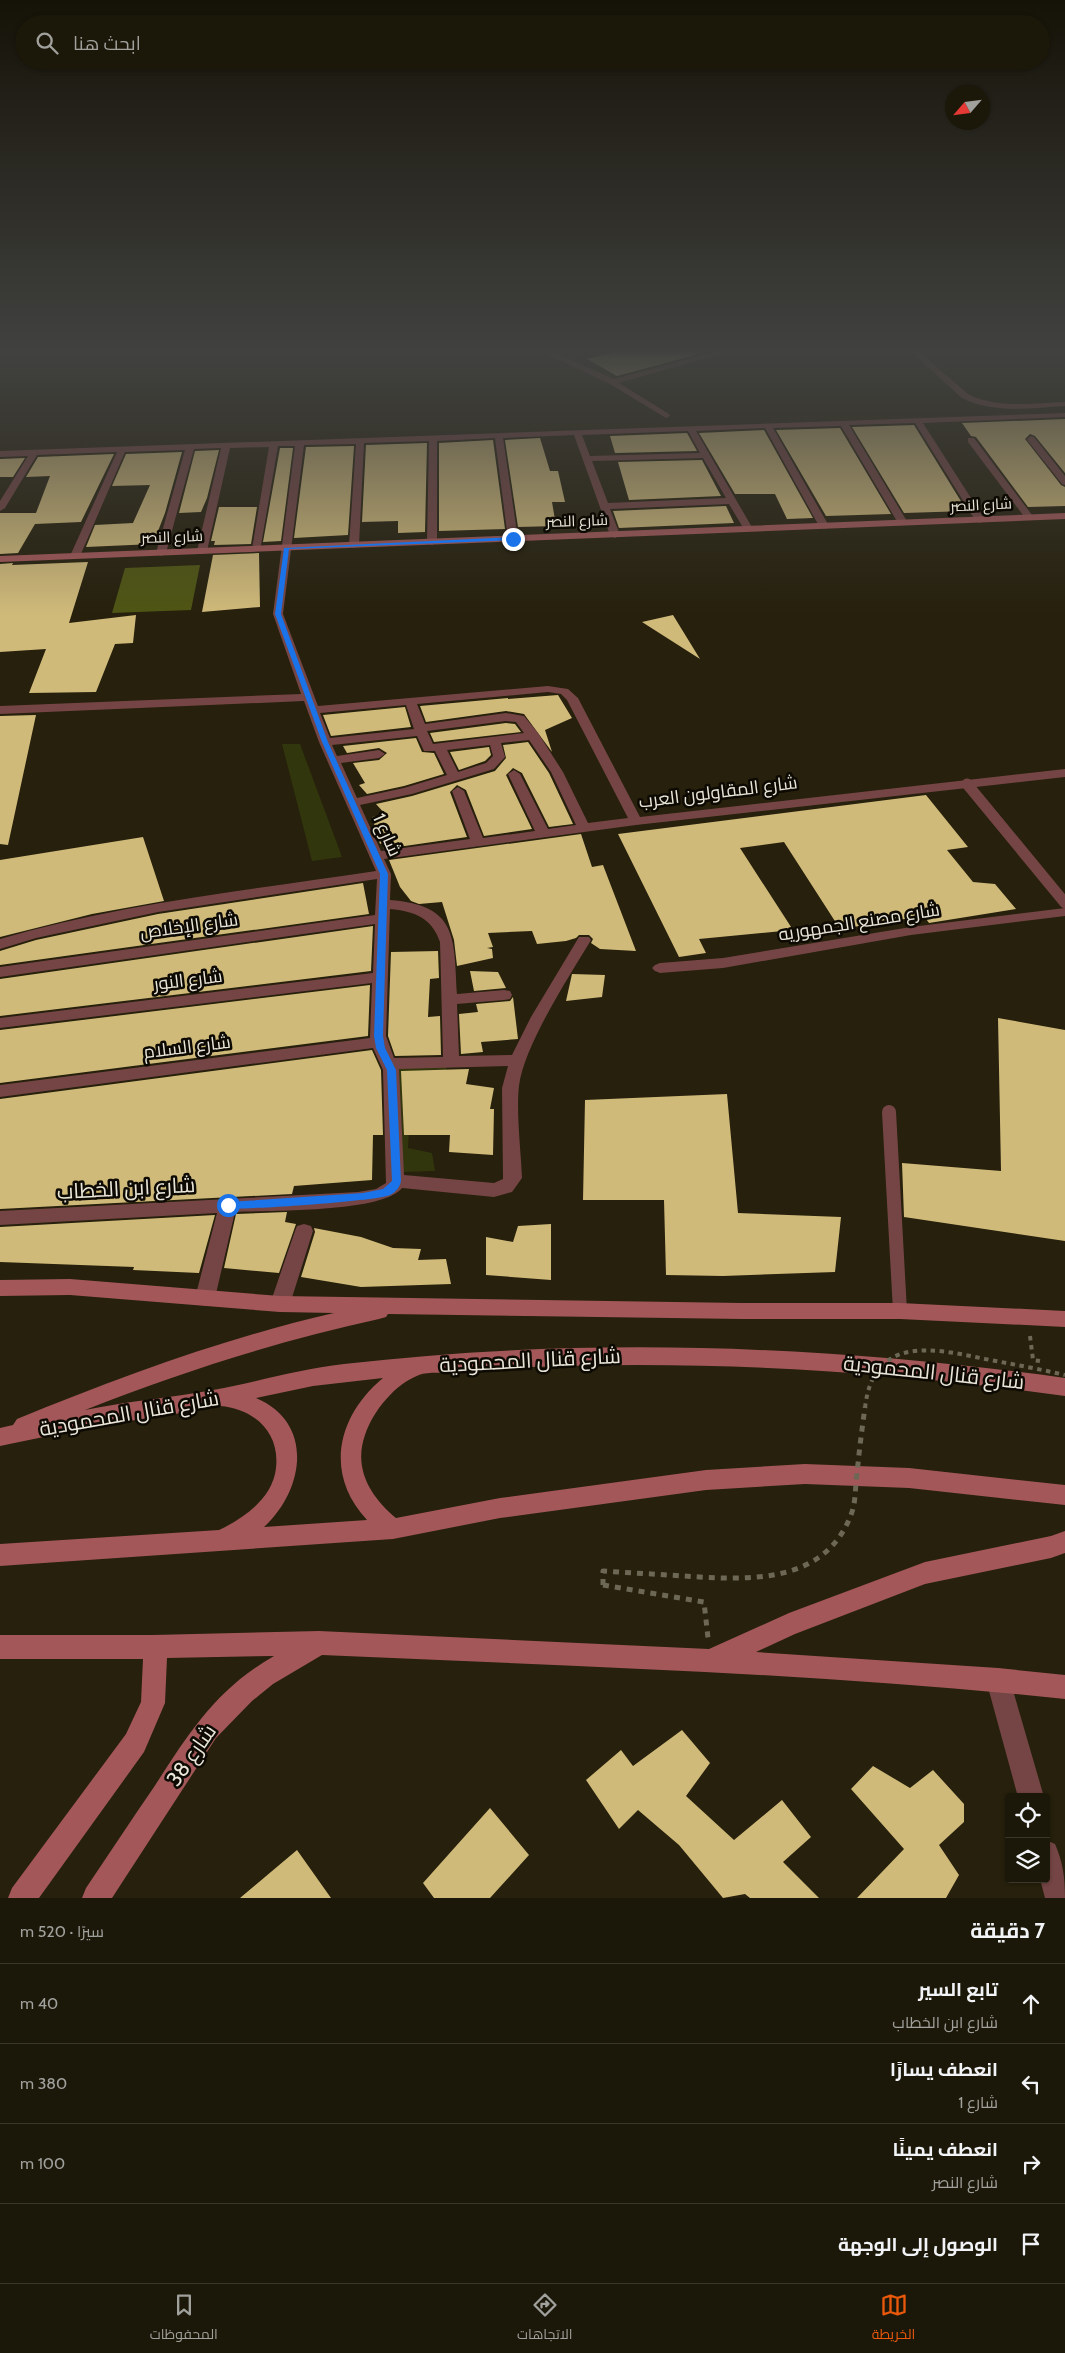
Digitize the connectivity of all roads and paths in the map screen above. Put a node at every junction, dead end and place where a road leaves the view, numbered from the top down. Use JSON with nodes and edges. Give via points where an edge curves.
{"nodes":[{"id":1,"x":464,"y":438,"type":"edge"},
{"id":2,"x":499,"y":438,"type":"edge"},
{"id":3,"x":579,"y":438,"type":"edge"},
{"id":4,"x":696,"y":438,"type":"edge"},
{"id":5,"x":774,"y":438,"type":"edge"},
{"id":6,"x":852,"y":438,"type":"edge"},
{"id":7,"x":928,"y":438,"type":"edge"},
{"id":8,"x":433,"y":439,"type":"junction"},
{"id":9,"x":1031,"y":439,"type":"dead end"},
{"id":10,"x":970,"y":440,"type":"dead end"},
{"id":11,"x":360,"y":441,"type":"junction"},
{"id":12,"x":300,"y":443,"type":"junction"},
{"id":13,"x":274,"y":444,"type":"junction"},
{"id":14,"x":226,"y":446,"type":"junction"},
{"id":15,"x":190,"y":447,"type":"junction"},
{"id":16,"x":122,"y":450,"type":"junction"},
{"id":17,"x":34,"y":453,"type":"junction"},
{"id":18,"x":0,"y":454,"type":"edge"},
{"id":19,"x":705,"y":455,"type":"junction"},
{"id":20,"x":587,"y":459,"type":"junction"},
{"id":21,"x":1065,"y":482,"type":"edge"},
{"id":22,"x":732,"y":501,"type":"junction"},
{"id":23,"x":604,"y":506,"type":"junction"},
{"id":24,"x":0,"y":508,"type":"edge"},
{"id":25,"x":1065,"y":516,"type":"edge"},
{"id":26,"x":1029,"y":517,"type":"junction"},
{"id":27,"x":980,"y":520,"type":"junction"},
{"id":28,"x":903,"y":523,"type":"junction"},
{"id":29,"x":824,"y":526,"type":"junction"},
{"id":30,"x":748,"y":529,"type":"junction"},
{"id":31,"x":614,"y":535,"type":"junction"},
{"id":32,"x":513,"y":539,"type":"junction"},
{"id":33,"x":432,"y":542,"type":"junction"},
{"id":34,"x":354,"y":545,"type":"junction"},
{"id":35,"x":286,"y":548,"type":"junction"},
{"id":36,"x":257,"y":549,"type":"junction"},
{"id":37,"x":202,"y":551,"type":"junction"},
{"id":38,"x":161,"y":553,"type":"junction"},
{"id":39,"x":75,"y":556,"type":"junction"},
{"id":40,"x":0,"y":559,"type":"edge"},
{"id":41,"x":410,"y":701,"type":"junction"},
{"id":42,"x":312,"y":703,"type":"junction"},
{"id":43,"x":0,"y":710,"type":"edge"},
{"id":44,"x":420,"y":730,"type":"junction"},
{"id":45,"x":534,"y":736,"type":"junction"},
{"id":46,"x":494,"y":741,"type":"junction"},
{"id":47,"x":325,"y":742,"type":"junction"},
{"id":48,"x":439,"y":748,"type":"junction"},
{"id":49,"x":379,"y":754,"type":"dead end"},
{"id":50,"x":333,"y":760,"type":"junction"},
{"id":51,"x":1065,"y":773,"type":"edge"},
{"id":52,"x":514,"y":774,"type":"dead end"},
{"id":53,"x":454,"y":776,"type":"junction"},
{"id":54,"x":967,"y":784,"type":"junction"},
{"id":55,"x":458,"y":792,"type":"dead end"},
{"id":56,"x":352,"y":803,"type":"junction"},
{"id":57,"x":636,"y":821,"type":"junction"},
{"id":58,"x":584,"y":828,"type":"junction"},
{"id":59,"x":543,"y":833,"type":"junction"},
{"id":60,"x":478,"y":842,"type":"junction"},
{"id":61,"x":376,"y":856,"type":"junction"},
{"id":62,"x":384,"y":874,"type":"junction"},
{"id":63,"x":1065,"y":903,"type":"edge"},
{"id":64,"x":383,"y":911,"type":"junction"},
{"id":65,"x":1065,"y":912,"type":"edge"},
{"id":66,"x":584,"y":940,"type":"dead end"},
{"id":67,"x":0,"y":944,"type":"edge"},
{"id":68,"x":660,"y":968,"type":"dead end"},
{"id":69,"x":0,"y":972,"type":"edge"},
{"id":70,"x":380,"y":977,"type":"junction"},
{"id":71,"x":504,"y":995,"type":"dead end"},
{"id":72,"x":448,"y":1000,"type":"junction"},
{"id":73,"x":0,"y":1023,"type":"edge"},
{"id":74,"x":379,"y":1042,"type":"junction"},
{"id":75,"x":516,"y":1060,"type":"junction"},
{"id":76,"x":451,"y":1062,"type":"junction"},
{"id":77,"x":389,"y":1064,"type":"junction"},
{"id":78,"x":0,"y":1091,"type":"edge"},
{"id":79,"x":889,"y":1112,"type":"dead end"},
{"id":80,"x":396,"y":1181,"type":"junction"},
{"id":81,"x":228,"y":1205,"type":"junction"},
{"id":82,"x":0,"y":1218,"type":"edge"},
{"id":83,"x":304,"y":1231,"type":"dead end"},
{"id":84,"x":0,"y":1288,"type":"edge"},
{"id":85,"x":205,"y":1298,"type":"junction"},
{"id":86,"x":280,"y":1304,"type":"junction"},
{"id":87,"x":410,"y":1305,"type":"junction"},
{"id":88,"x":900,"y":1311,"type":"junction"},
{"id":89,"x":1065,"y":1320,"type":"edge"},
{"id":90,"x":420,"y":1367,"type":"junction"},
{"id":91,"x":1065,"y":1375,"type":"edge"},
{"id":92,"x":1065,"y":1387,"type":"edge"},
{"id":93,"x":212,"y":1399,"type":"junction"},
{"id":94,"x":0,"y":1436,"type":"edge"},
{"id":95,"x":1065,"y":1495,"type":"edge"},
{"id":96,"x":393,"y":1529,"type":"junction"},
{"id":97,"x":215,"y":1542,"type":"junction"},
{"id":98,"x":1065,"y":1542,"type":"edge"},
{"id":99,"x":0,"y":1555,"type":"edge"},
{"id":100,"x":319,"y":1643,"type":"junction"},
{"id":101,"x":0,"y":1647,"type":"edge"},
{"id":102,"x":153,"y":1647,"type":"junction"},
{"id":103,"x":711,"y":1661,"type":"junction"},
{"id":104,"x":998,"y":1680,"type":"junction"},
{"id":105,"x":1065,"y":1687,"type":"edge"},
{"id":106,"x":1030,"y":1793,"type":"edge"},
{"id":107,"x":1050,"y":1867,"type":"edge"},
{"id":108,"x":22,"y":1898,"type":"edge"},
{"id":109,"x":96,"y":1898,"type":"edge"},
{"id":110,"x":1059,"y":1898,"type":"edge"}],
"edges":[{"from":1,"to":8,"type":"street"},
{"from":2,"to":32,"type":"street"},
{"from":3,"to":20,"type":"street"},
{"from":4,"to":19,"type":"street"},
{"from":5,"to":29,"type":"street"},
{"from":6,"to":28,"type":"street"},
{"from":7,"to":27,"type":"street"},
{"from":8,"to":11,"type":"street"},
{"from":8,"to":33,"type":"street"},
{"from":9,"to":21,"type":"street"},
{"from":10,"to":26,"type":"street"},
{"from":11,"to":12,"type":"street"},
{"from":11,"to":34,"type":"street"},
{"from":12,"to":13,"type":"street"},
{"from":12,"to":35,"type":"street","name":"شارع 1"},
{"from":13,"to":14,"type":"street"},
{"from":13,"to":36,"type":"street"},
{"from":14,"to":15,"type":"street"},
{"from":14,"to":37,"type":"street"},
{"from":15,"to":16,"type":"street"},
{"from":15,"to":38,"type":"street"},
{"from":16,"to":17,"type":"street"},
{"from":16,"to":39,"type":"street"},
{"from":17,"to":18,"type":"street"},
{"from":17,"to":24,"type":"street"},
{"from":19,"to":20,"type":"street"},
{"from":19,"to":22,"type":"street"},
{"from":20,"to":23,"type":"street"},
{"from":22,"to":23,"type":"street"},
{"from":22,"to":30,"type":"street"},
{"from":23,"to":31,"type":"street"},
{"from":25,"to":26,"type":"main road","name":"شارع النصر"},
{"from":26,"to":27,"type":"main road","name":"شارع النصر"},
{"from":27,"to":28,"type":"main road","name":"شارع النصر"},
{"from":28,"to":29,"type":"main road","name":"شارع النصر"},
{"from":29,"to":30,"type":"main road","name":"شارع النصر"},
{"from":30,"to":31,"type":"main road","name":"شارع النصر"},
{"from":31,"to":32,"type":"main road","name":"شارع النصر"},
{"from":32,"to":33,"type":"main road","name":"شارع النصر"},
{"from":33,"to":34,"type":"main road","name":"شارع النصر"},
{"from":34,"to":35,"type":"main road","name":"شارع النصر"},
{"from":35,"to":36,"type":"main road","name":"شارع النصر"},
{"from":35,"to":42,"type":"street","name":"شارع 1","via":[[278,614]]},
{"from":36,"to":37,"type":"main road","name":"شارع النصر"},
{"from":37,"to":38,"type":"main road","name":"شارع النصر"},
{"from":38,"to":39,"type":"main road","name":"شارع النصر"},
{"from":39,"to":40,"type":"main road","name":"شارع النصر"},
{"from":41,"to":42,"type":"street"},
{"from":41,"to":44,"type":"street"},
{"from":41,"to":57,"type":"street","via":[[548,689],[564,691],[572,698]]},
{"from":42,"to":43,"type":"street"},
{"from":42,"to":47,"type":"street","name":"شارع 1"},
{"from":44,"to":45,"type":"street","via":[[516,718]]},
{"from":44,"to":47,"type":"street"},
{"from":44,"to":48,"type":"street","via":[[426,748]]},
{"from":45,"to":46,"type":"street"},
{"from":45,"to":58,"type":"street","via":[[557,772]]},
{"from":46,"to":48,"type":"street"},
{"from":46,"to":53,"type":"street","via":[[499,752],[496,762]]},
{"from":47,"to":50,"type":"street","name":"شارع 1"},
{"from":48,"to":53,"type":"street"},
{"from":49,"to":50,"type":"street"},
{"from":50,"to":56,"type":"street","name":"شارع 1"},
{"from":51,"to":54,"type":"street","name":"شارع المقاولون العرب"},
{"from":52,"to":59,"type":"street"},
{"from":53,"to":56,"type":"street","via":[[392,795]]},
{"from":54,"to":57,"type":"street","name":"شارع المقاولون العرب"},
{"from":54,"to":63,"type":"lane"},
{"from":55,"to":60,"type":"street"},
{"from":56,"to":61,"type":"street","name":"شارع 1"},
{"from":57,"to":58,"type":"street","name":"شارع المقاولون العرب"},
{"from":58,"to":59,"type":"street","name":"شارع المقاولون العرب"},
{"from":59,"to":60,"type":"street","name":"شارع المقاولون العرب"},
{"from":60,"to":61,"type":"street","name":"شارع المقاولون العرب"},
{"from":61,"to":62,"type":"street","name":"شارع 1"},
{"from":62,"to":64,"type":"street","name":"شارع 1"},
{"from":62,"to":67,"type":"street","via":[[158,908]]},
{"from":64,"to":69,"type":"street","name":"شارع الإخلاص"},
{"from":64,"to":70,"type":"street","name":"شارع 1"},
{"from":64,"to":72,"type":"street","name":"شارع الإخلاص","via":[[400,905],[428,914],[445,931]]},
{"from":65,"to":68,"type":"street","name":"شارع مصنع الجمهوريه","via":[[911,931],[723,963]]},
{"from":66,"to":75,"type":"street"},
{"from":70,"to":73,"type":"street","name":"شارع النور"},
{"from":70,"to":74,"type":"street","name":"شارع 1"},
{"from":71,"to":72,"type":"street"},
{"from":72,"to":76,"type":"street","name":"شارع الإخلاص"},
{"from":74,"to":77,"type":"street","name":"شارع 1"},
{"from":74,"to":78,"type":"street","name":"شارع السلام"},
{"from":75,"to":76,"type":"street"},
{"from":75,"to":80,"type":"street","via":[[510,1088],[511,1183],[501,1190],[494,1190]]},
{"from":76,"to":77,"type":"street"},
{"from":77,"to":80,"type":"street","name":"شارع 1"},
{"from":79,"to":88,"type":"lane"},
{"from":80,"to":81,"type":"street","name":"شارع ابن الخطاب","via":[[386,1193],[363,1197]]},
{"from":81,"to":82,"type":"street","name":"شارع ابن الخطاب"},
{"from":81,"to":85,"type":"street"},
{"from":83,"to":86,"type":"street"},
{"from":84,"to":85,"type":"main road","via":[[70,1287]]},
{"from":85,"to":86,"type":"main road"},
{"from":86,"to":87,"type":"main road"},
{"from":87,"to":88,"type":"main road"},
{"from":87,"to":94,"type":"main road","via":[[266,1337],[192,1360],[118,1386]]},
{"from":88,"to":89,"type":"main road"},
{"from":90,"to":92,"type":"main road","name":"شارع قنال المحمودية","via":[[510,1358],[707,1355],[892,1365]]},
{"from":90,"to":93,"type":"main road","name":"شارع قنال المحمودية","via":[[328,1375]]},
{"from":90,"to":96,"type":"main road","via":[[398,1376],[370,1403],[355,1429],[351,1450],[352,1473],[360,1494],[374,1513]]},
{"from":91,"to":103,"type":"path","bridge":true,"via":[[932,1348],[903,1353],[884,1364],[870,1382],[852,1513],[832,1546],[816,1560],[795,1571],[770,1578],[744,1580],[602,1571],[603,1585],[704,1602]]},
{"from":93,"to":94,"type":"main road","name":"شارع قنال المحمودية","via":[[116,1413]]},
{"from":93,"to":97,"type":"main road","via":[[232,1399],[252,1405],[268,1415],[280,1429],[288,1464],[283,1484],[257,1520],[238,1533]]},
{"from":95,"to":96,"type":"main road","via":[[909,1478],[805,1474],[706,1480],[613,1492],[500,1508]]},
{"from":96,"to":97,"type":"main road"},
{"from":97,"to":99,"type":"main road"},
{"from":98,"to":103,"type":"main road","via":[[925,1573],[789,1625]]},
{"from":100,"to":102,"type":"main road"},
{"from":100,"to":103,"type":"main road"},
{"from":100,"to":109,"type":"main road","name":"شارع 38","via":[[264,1675],[207,1729]]},
{"from":101,"to":102,"type":"main road"},
{"from":102,"to":108,"type":"main road","via":[[156,1665],[153,1703],[135,1743]]},
{"from":103,"to":104,"type":"main road"},
{"from":104,"to":105,"type":"main road"},
{"from":104,"to":106,"type":"street"},
{"from":107,"to":110,"type":"street"}]}
